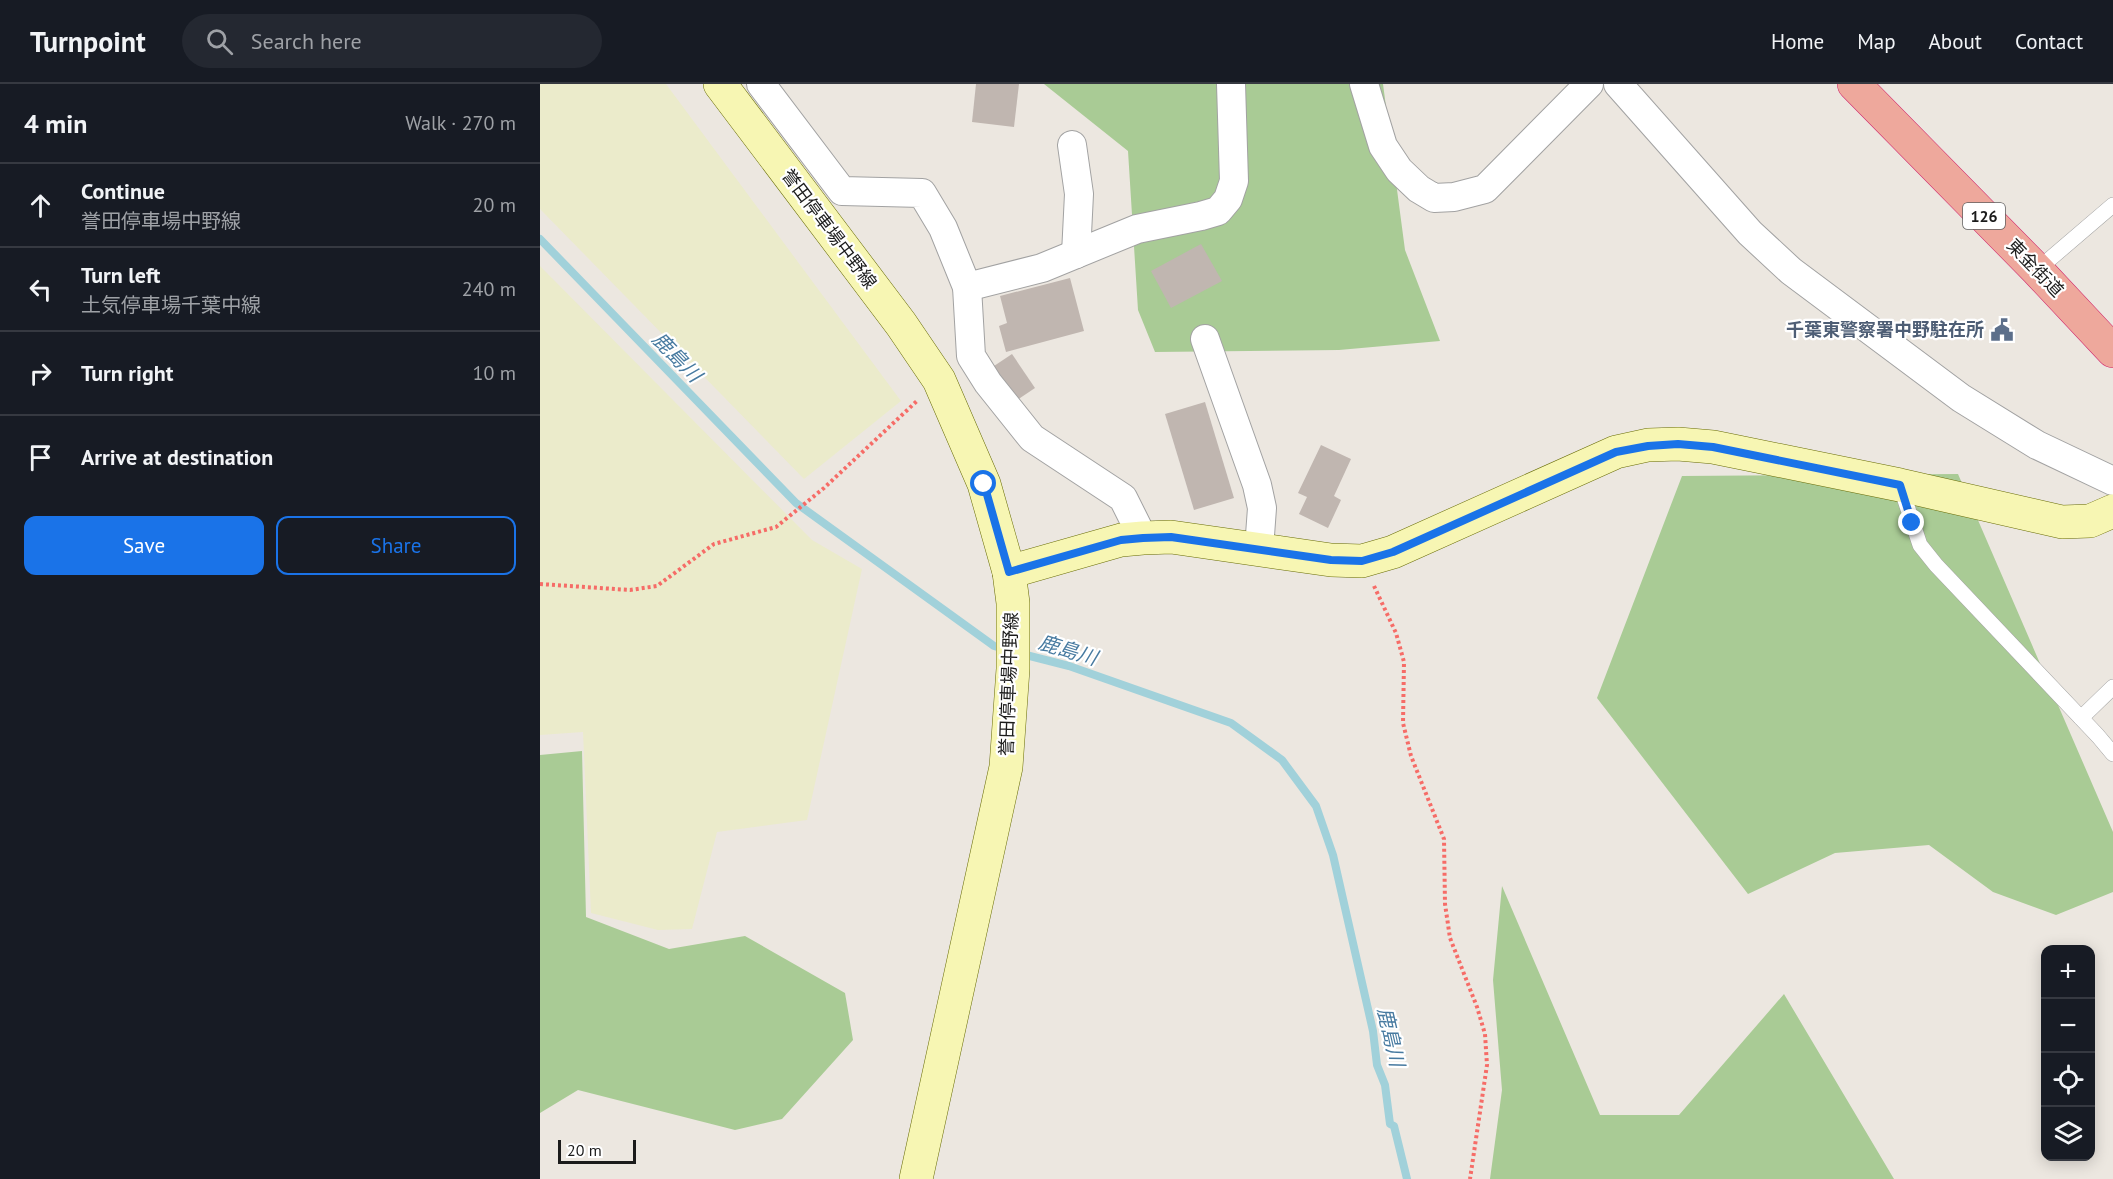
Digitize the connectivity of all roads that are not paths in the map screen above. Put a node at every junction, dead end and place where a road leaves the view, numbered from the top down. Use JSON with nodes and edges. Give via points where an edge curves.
{"nodes":[{"id":1,"x":720,"y":84,"type":"edge"},
{"id":2,"x":761,"y":84,"type":"edge"},
{"id":3,"x":1231,"y":84,"type":"edge"},
{"id":4,"x":1364,"y":84,"type":"edge"},
{"id":5,"x":1589,"y":84,"type":"edge"},
{"id":6,"x":1618,"y":84,"type":"edge"},
{"id":7,"x":1854,"y":84,"type":"edge"},
{"id":8,"x":1072,"y":145,"type":"dead end"},
{"id":9,"x":2113,"y":205,"type":"edge"},
{"id":10,"x":1076,"y":254,"type":"junction"},
{"id":11,"x":2037,"y":270,"type":"junction"},
{"id":12,"x":967,"y":287,"type":"junction"},
{"id":13,"x":1205,"y":339,"type":"dead end"},
{"id":14,"x":2113,"y":351,"type":"edge"},
{"id":15,"x":971,"y":356,"type":"junction"},
{"id":16,"x":939,"y":380,"type":"junction"},
{"id":17,"x":2113,"y":481,"type":"edge"},
{"id":18,"x":1900,"y":485,"type":"junction"},
{"id":19,"x":2113,"y":511,"type":"edge"},
{"id":20,"x":1143,"y":538,"type":"junction"},
{"id":21,"x":1259,"y":549,"type":"junction"},
{"id":22,"x":1009,"y":572,"type":"junction"},
{"id":23,"x":2113,"y":687,"type":"edge"},
{"id":24,"x":2081,"y":718,"type":"junction"},
{"id":25,"x":2113,"y":754,"type":"edge"},
{"id":26,"x":916,"y":1179,"type":"edge"}],
"edges":[{"from":1,"to":16,"type":"main road","name":"誉田停車場中野線"},
{"from":2,"to":12,"type":"street","via":[[842,191],[922,193],[943,228]]},
{"from":3,"to":10,"type":"street","via":[[1234,181],[1228,199],[1218,211],[1137,229]]},
{"from":4,"to":5,"type":"street","via":[[1383,146],[1399,170],[1434,198],[1485,189]]},
{"from":6,"to":17,"type":"street","via":[[1750,233],[1791,271],[1961,398],[2037,445]]},
{"from":7,"to":11,"type":"highway","name":"東金街道","number":"126"},
{"from":8,"to":10,"type":"street","via":[[1079,194]]},
{"from":9,"to":11,"type":"lane"},
{"from":10,"to":12,"type":"street","via":[[1041,268]]},
{"from":11,"to":14,"type":"highway","name":"東金街道","number":"126"},
{"from":12,"to":15,"type":"street"},
{"from":13,"to":21,"type":"street","via":[[1257,485],[1262,508]]},
{"from":15,"to":16,"type":"street"},
{"from":15,"to":20,"type":"street","via":[[1032,438],[1123,498]]},
{"from":16,"to":22,"type":"main road","name":"誉田停車場中野線","via":[[984,484]]},
{"from":18,"to":19,"type":"main road","via":[[2062,522],[2090,520]]},
{"from":18,"to":21,"type":"main road","via":[[1713,447],[1648,446],[1616,452],[1393,552],[1362,561]]},
{"from":18,"to":24,"type":"lane","via":[[1920,545]]},
{"from":20,"to":21,"type":"main road","via":[[1171,537]]},
{"from":20,"to":22,"type":"main road","via":[[1121,540]]},
{"from":22,"to":26,"type":"main road","name":"誉田停車場中野線","via":[[1014,626],[1006,767]]},
{"from":23,"to":24,"type":"lane"},
{"from":24,"to":25,"type":"lane"}]}
